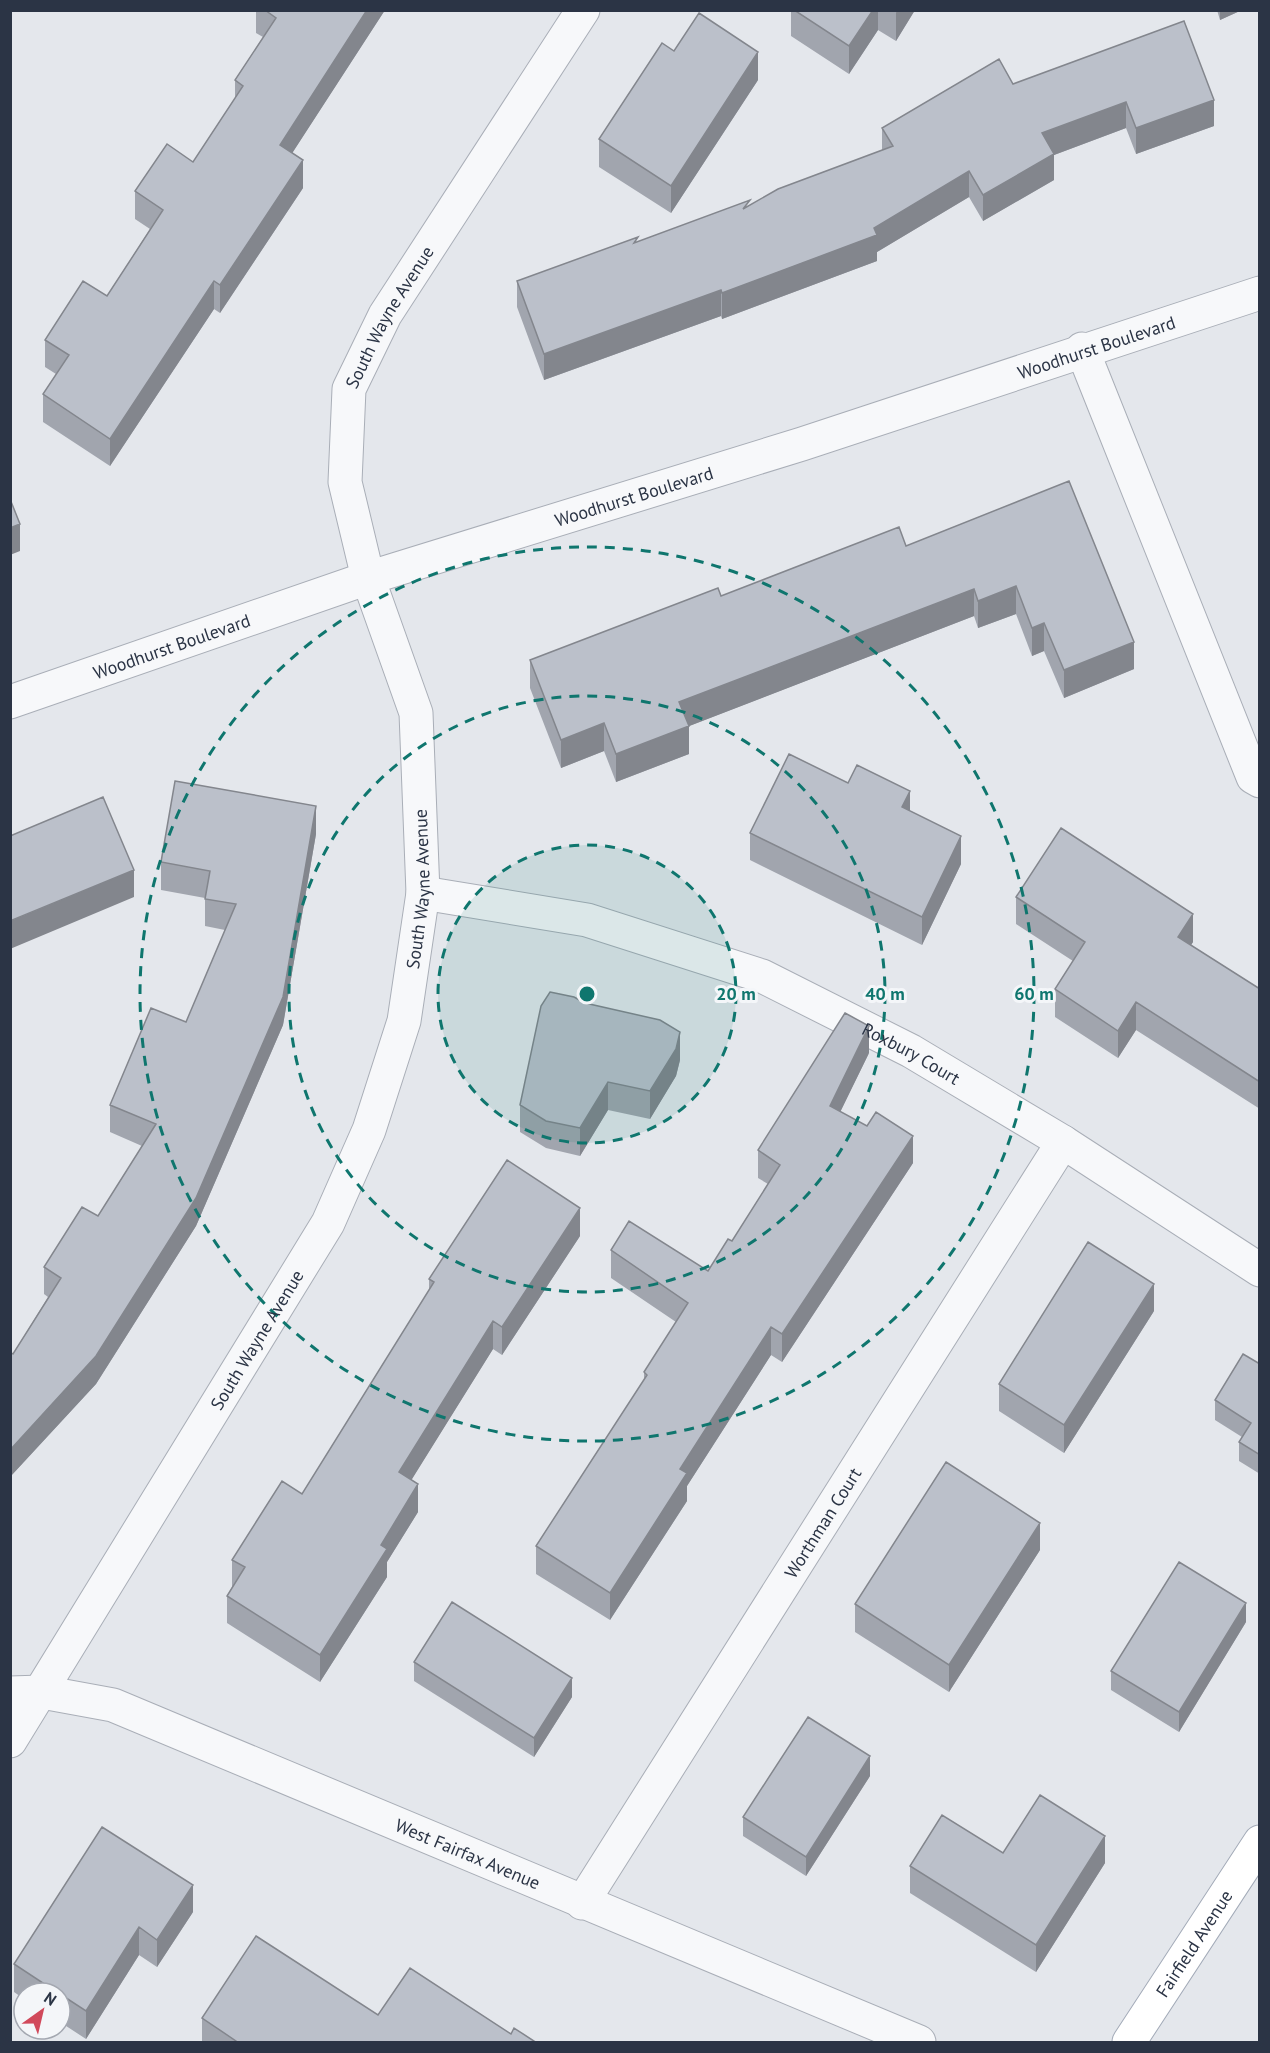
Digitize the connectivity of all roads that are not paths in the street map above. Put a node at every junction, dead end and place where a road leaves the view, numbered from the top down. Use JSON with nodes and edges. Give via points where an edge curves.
{"nodes":[{"id":1,"x":583,"y":10,"type":"edge"},
{"id":2,"x":1260,"y":292,"type":"edge"},
{"id":3,"x":1083,"y":349,"type":"junction"},
{"id":4,"x":368,"y":578,"type":"junction"},
{"id":5,"x":10,"y":702,"type":"edge"},
{"id":6,"x":1260,"y":781,"type":"edge"},
{"id":7,"x":423,"y":893,"type":"junction"},
{"id":8,"x":1063,"y":1142,"type":"junction"},
{"id":9,"x":1260,"y":1270,"type":"edge"},
{"id":10,"x":26,"y":1693,"type":"edge"},
{"id":11,"x":10,"y":1741,"type":"edge"},
{"id":12,"x":1260,"y":1842,"type":"edge"},
{"id":13,"x":582,"y":1904,"type":"junction"},
{"id":14,"x":919,"y":2043,"type":"edge"},
{"id":15,"x":1129,"y":2043,"type":"edge"}],
"edges":[{"from":1,"to":4,"type":"street","name":"South Wayne Avenue","via":[[385,315],[349,389],[345,482]]},
{"from":2,"to":3,"type":"street","name":"Woodhurst Boulevard"},
{"from":3,"to":4,"type":"street","name":"Woodhurst Boulevard","via":[[802,444]]},
{"from":3,"to":6,"type":"street","via":[[1253,777]]},
{"from":4,"to":5,"type":"street","name":"Woodhurst Boulevard"},
{"from":4,"to":7,"type":"street","name":"South Wayne Avenue","via":[[416,713]]},
{"from":7,"to":8,"type":"street","name":"Roxbury Court","via":[[587,920],[762,976],[911,1052]]},
{"from":7,"to":10,"type":"street","name":"South Wayne Avenue","via":[[404,1021],[369,1130],[328,1223]]},
{"from":8,"to":9,"type":"street","name":"Roxbury Court"},
{"from":8,"to":13,"type":"street","name":"Worthman Court"},
{"from":10,"to":11,"type":"street","name":"South Wayne Avenue"},
{"from":10,"to":13,"type":"street","name":"West Fairfax Avenue","via":[[113,1705]]},
{"from":12,"to":15,"type":"main road","name":"Fairfield Avenue"},
{"from":13,"to":14,"type":"street","name":"West Fairfax Avenue"}]}
